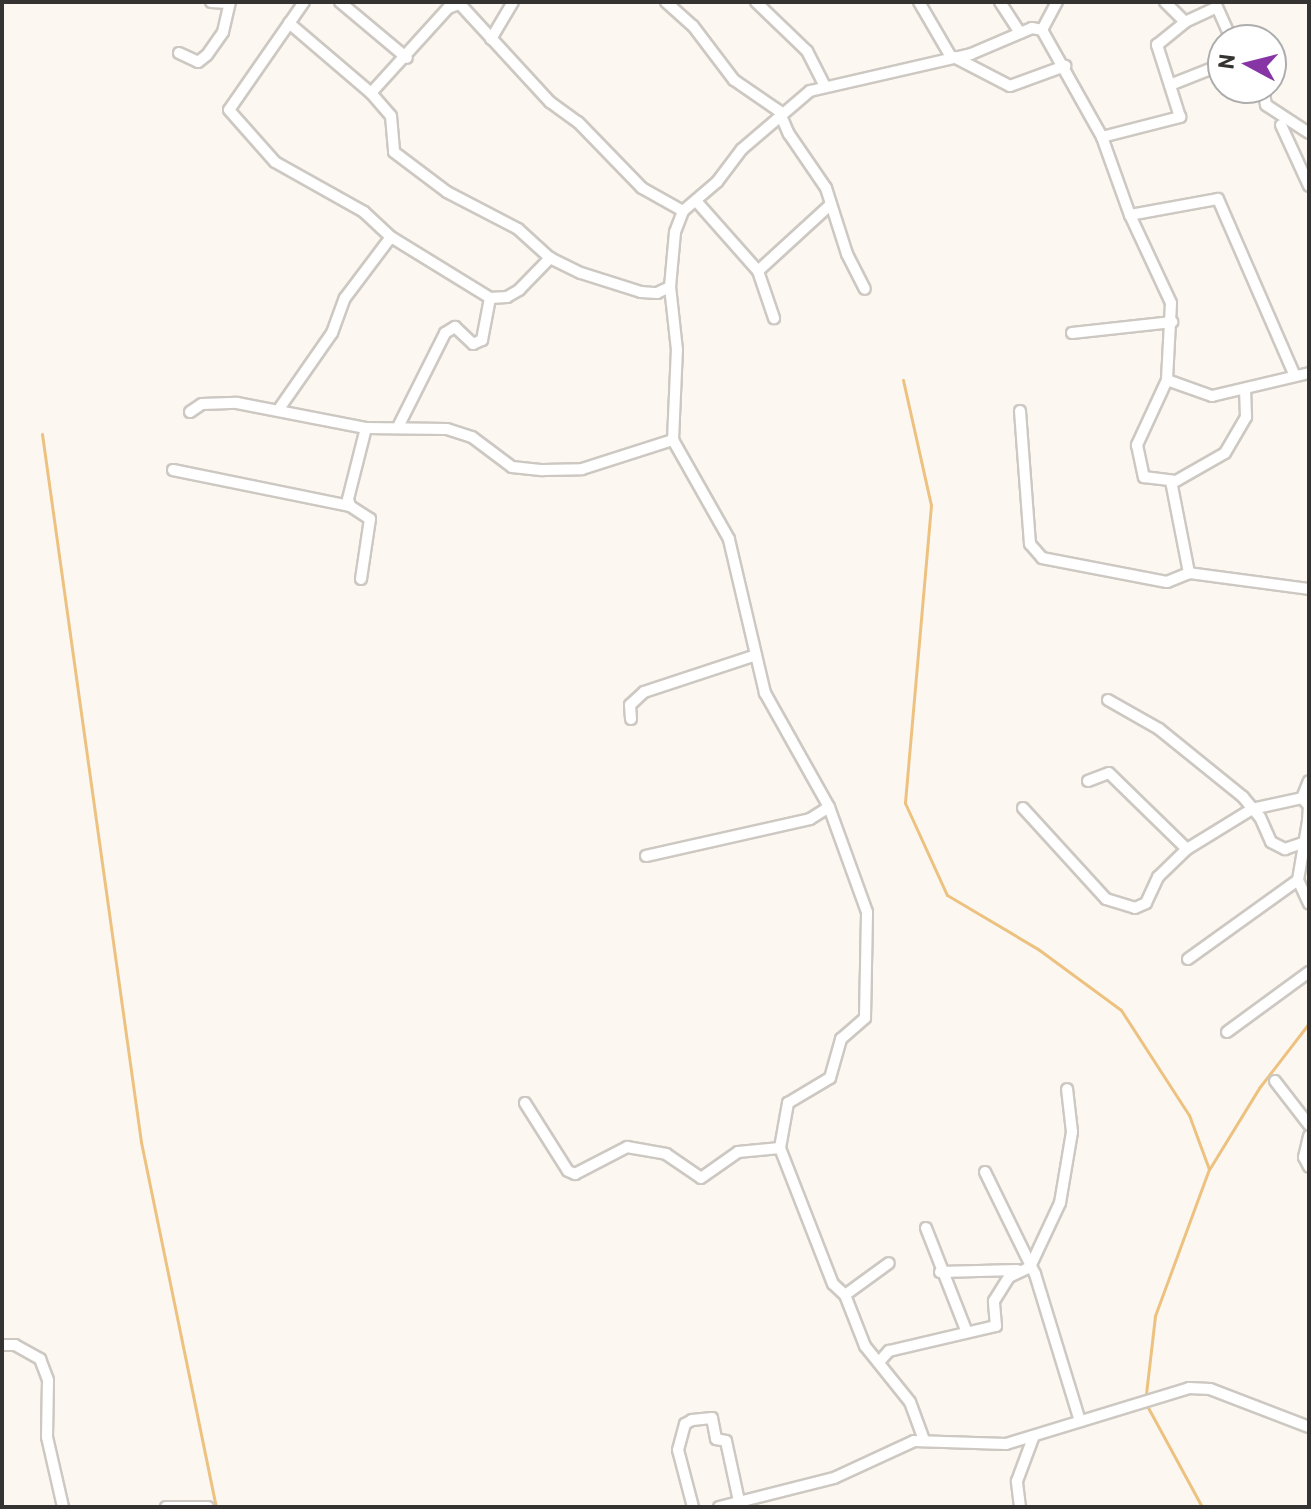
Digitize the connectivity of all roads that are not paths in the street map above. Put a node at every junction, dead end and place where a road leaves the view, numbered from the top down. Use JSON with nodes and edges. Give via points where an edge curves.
{"nodes":[{"id":1,"x":211,"y":2,"type":"edge"},
{"id":2,"x":304,"y":2,"type":"edge"},
{"id":3,"x":340,"y":2,"type":"edge"},
{"id":4,"x":513,"y":2,"type":"edge"},
{"id":5,"x":666,"y":2,"type":"edge"},
{"id":6,"x":756,"y":2,"type":"edge"},
{"id":7,"x":919,"y":2,"type":"edge"},
{"id":8,"x":1000,"y":2,"type":"edge"},
{"id":9,"x":1057,"y":2,"type":"edge"},
{"id":10,"x":1165,"y":2,"type":"edge"},
{"id":11,"x":229,"y":3,"type":"edge"},
{"id":12,"x":458,"y":3,"type":"edge"},
{"id":13,"x":1185,"y":22,"type":"junction"},
{"id":14,"x":289,"y":23,"type":"junction"},
{"id":15,"x":1225,"y":24,"type":"edge"},
{"id":16,"x":1042,"y":30,"type":"junction"},
{"id":17,"x":1020,"y":33,"type":"junction"},
{"id":18,"x":491,"y":39,"type":"junction"},
{"id":19,"x":179,"y":53,"type":"dead end"},
{"id":20,"x":952,"y":57,"type":"junction"},
{"id":21,"x":407,"y":58,"type":"junction"},
{"id":22,"x":1065,"y":66,"type":"junction"},
{"id":23,"x":1207,"y":70,"type":"edge"},
{"id":24,"x":1170,"y":85,"type":"junction"},
{"id":25,"x":825,"y":86,"type":"junction"},
{"id":26,"x":371,"y":93,"type":"junction"},
{"id":27,"x":1266,"y":104,"type":"edge"},
{"id":28,"x":781,"y":116,"type":"junction"},
{"id":29,"x":1281,"y":125,"type":"dead end"},
{"id":30,"x":1309,"y":133,"type":"edge"},
{"id":31,"x":1102,"y":137,"type":"junction"},
{"id":32,"x":1309,"y":186,"type":"edge"},
{"id":33,"x":697,"y":202,"type":"junction"},
{"id":34,"x":831,"y":204,"type":"junction"},
{"id":35,"x":683,"y":211,"type":"junction"},
{"id":36,"x":1130,"y":215,"type":"junction"},
{"id":37,"x":391,"y":237,"type":"junction"},
{"id":38,"x":550,"y":258,"type":"junction"},
{"id":39,"x":758,"y":271,"type":"junction"},
{"id":40,"x":670,"y":287,"type":"junction"},
{"id":41,"x":865,"y":289,"type":"dead end"},
{"id":42,"x":490,"y":298,"type":"junction"},
{"id":43,"x":774,"y":318,"type":"dead end"},
{"id":44,"x":1172,"y":322,"type":"junction"},
{"id":45,"x":1072,"y":333,"type":"dead end"},
{"id":46,"x":1309,"y":373,"type":"edge"},
{"id":47,"x":1294,"y":374,"type":"junction"},
{"id":48,"x":1167,"y":380,"type":"junction"},
{"id":49,"x":1245,"y":391,"type":"junction"},
{"id":50,"x":279,"y":409,"type":"junction"},
{"id":51,"x":1020,"y":411,"type":"dead end"},
{"id":52,"x":190,"y":412,"type":"dead end"},
{"id":53,"x":399,"y":425,"type":"junction"},
{"id":54,"x":366,"y":428,"type":"junction"},
{"id":55,"x":673,"y":440,"type":"junction"},
{"id":56,"x":173,"y":470,"type":"dead end"},
{"id":57,"x":1171,"y":481,"type":"junction"},
{"id":58,"x":350,"y":506,"type":"junction"},
{"id":59,"x":1189,"y":573,"type":"junction"},
{"id":60,"x":361,"y":579,"type":"dead end"},
{"id":61,"x":1309,"y":589,"type":"edge"},
{"id":62,"x":753,"y":656,"type":"junction"},
{"id":63,"x":1108,"y":700,"type":"dead end"},
{"id":64,"x":631,"y":719,"type":"dead end"},
{"id":65,"x":1088,"y":781,"type":"dead end"},
{"id":66,"x":1309,"y":781,"type":"edge"},
{"id":67,"x":1302,"y":798,"type":"junction"},
{"id":68,"x":829,"y":807,"type":"junction"},
{"id":69,"x":1023,"y":808,"type":"dead end"},
{"id":70,"x":1252,"y":809,"type":"junction"},
{"id":71,"x":1302,"y":843,"type":"junction"},
{"id":72,"x":1187,"y":849,"type":"junction"},
{"id":73,"x":646,"y":856,"type":"dead end"},
{"id":74,"x":1298,"y":880,"type":"junction"},
{"id":75,"x":1309,"y":904,"type":"edge"},
{"id":76,"x":1188,"y":959,"type":"dead end"},
{"id":77,"x":1309,"y":972,"type":"edge"},
{"id":78,"x":1227,"y":1032,"type":"dead end"},
{"id":79,"x":1275,"y":1081,"type":"dead end"},
{"id":80,"x":1067,"y":1089,"type":"dead end"},
{"id":81,"x":525,"y":1103,"type":"dead end"},
{"id":82,"x":1309,"y":1125,"type":"edge"},
{"id":83,"x":1309,"y":1136,"type":"edge"},
{"id":84,"x":780,"y":1148,"type":"junction"},
{"id":85,"x":1309,"y":1167,"type":"edge"},
{"id":86,"x":985,"y":1172,"type":"dead end"},
{"id":87,"x":926,"y":1228,"type":"dead end"},
{"id":88,"x":889,"y":1263,"type":"dead end"},
{"id":89,"x":1026,"y":1268,"type":"junction"},
{"id":90,"x":940,"y":1272,"type":"junction"},
{"id":91,"x":845,"y":1295,"type":"junction"},
{"id":92,"x":966,"y":1330,"type":"junction"},
{"id":93,"x":2,"y":1345,"type":"edge"},
{"id":94,"x":879,"y":1362,"type":"junction"},
{"id":95,"x":1080,"y":1421,"type":"junction"},
{"id":96,"x":1309,"y":1427,"type":"edge"},
{"id":97,"x":1033,"y":1438,"type":"junction"},
{"id":98,"x":924,"y":1440,"type":"junction"},
{"id":99,"x":739,"y":1501,"type":"junction"},
{"id":100,"x":173,"y":1506,"type":"edge"},
{"id":101,"x":63,"y":1507,"type":"edge"},
{"id":102,"x":208,"y":1507,"type":"edge"},
{"id":103,"x":693,"y":1507,"type":"edge"},
{"id":104,"x":719,"y":1507,"type":"edge"},
{"id":105,"x":1020,"y":1507,"type":"edge"}],
"edges":[{"from":1,"to":11,"type":"street"},
{"from":2,"to":14,"type":"street"},
{"from":3,"to":21,"type":"street"},
{"from":4,"to":18,"type":"street"},
{"from":5,"to":28,"type":"street","via":[[693,26],[734,80]]},
{"from":6,"to":25,"type":"street","via":[[807,51]]},
{"from":7,"to":20,"type":"street"},
{"from":8,"to":17,"type":"street"},
{"from":9,"to":16,"type":"street"},
{"from":10,"to":13,"type":"street"},
{"from":11,"to":19,"type":"street","via":[[223,32],[207,55],[198,62]]},
{"from":12,"to":18,"type":"street"},
{"from":12,"to":21,"type":"street"},
{"from":13,"to":15,"type":"street","via":[[1217,7]]},
{"from":13,"to":24,"type":"street","via":[[1157,45]]},
{"from":14,"to":26,"type":"street"},
{"from":14,"to":37,"type":"street","via":[[229,110],[275,162],[364,212]]},
{"from":16,"to":17,"type":"street"},
{"from":16,"to":22,"type":"street"},
{"from":17,"to":20,"type":"street","via":[[1007,42]]},
{"from":18,"to":35,"type":"street","via":[[642,188]]},
{"from":20,"to":22,"type":"street","via":[[1010,86]]},
{"from":20,"to":25,"type":"street"},
{"from":21,"to":26,"type":"street"},
{"from":22,"to":31,"type":"street"},
{"from":23,"to":24,"type":"street"},
{"from":24,"to":31,"type":"street","via":[[1180,117]]},
{"from":25,"to":28,"type":"street","via":[[801,97]]},
{"from":26,"to":38,"type":"street","via":[[391,116],[394,152],[400,158],[418,166],[447,192],[518,229]]},
{"from":27,"to":30,"type":"street"},
{"from":28,"to":33,"type":"street","via":[[742,149]]},
{"from":28,"to":34,"type":"street"},
{"from":29,"to":32,"type":"street"},
{"from":31,"to":36,"type":"street"},
{"from":33,"to":35,"type":"street"},
{"from":33,"to":39,"type":"street"},
{"from":34,"to":39,"type":"street"},
{"from":34,"to":41,"type":"street"},
{"from":35,"to":40,"type":"street","via":[[675,232]]},
{"from":36,"to":44,"type":"street","via":[[1171,303]]},
{"from":36,"to":47,"type":"street","via":[[1218,199]]},
{"from":37,"to":42,"type":"street"},
{"from":37,"to":50,"type":"street","via":[[345,298],[332,333]]},
{"from":38,"to":40,"type":"street","via":[[641,292]]},
{"from":38,"to":42,"type":"street","via":[[519,290]]},
{"from":39,"to":43,"type":"street"},
{"from":40,"to":55,"type":"street","via":[[677,350]]},
{"from":42,"to":53,"type":"street","via":[[482,340],[473,344],[455,327],[445,333]]},
{"from":44,"to":45,"type":"street"},
{"from":44,"to":48,"type":"street"},
{"from":46,"to":47,"type":"street"},
{"from":47,"to":49,"type":"street"},
{"from":48,"to":49,"type":"street","via":[[1212,396]]},
{"from":48,"to":57,"type":"street","via":[[1137,456],[1144,477]]},
{"from":49,"to":57,"type":"street","via":[[1246,417],[1225,453]]},
{"from":50,"to":52,"type":"street","via":[[215,401]]},
{"from":50,"to":54,"type":"street"},
{"from":51,"to":59,"type":"street","via":[[1030,544],[1042,558],[1167,582]]},
{"from":53,"to":54,"type":"street"},
{"from":53,"to":55,"type":"street","via":[[447,429],[472,437],[512,467],[543,470],[582,469]]},
{"from":54,"to":58,"type":"street","via":[[350,481]]},
{"from":55,"to":62,"type":"street","via":[[729,539]]},
{"from":56,"to":58,"type":"street"},
{"from":57,"to":59,"type":"street"},
{"from":58,"to":60,"type":"street","via":[[370,519]]},
{"from":59,"to":61,"type":"street"},
{"from":62,"to":64,"type":"street","via":[[644,692],[630,705]]},
{"from":62,"to":68,"type":"street","via":[[765,693]]},
{"from":63,"to":70,"type":"street","via":[[1159,729]]},
{"from":65,"to":72,"type":"street","via":[[1109,773]]},
{"from":66,"to":67,"type":"street"},
{"from":67,"to":70,"type":"street"},
{"from":67,"to":71,"type":"street","via":[[1309,806]]},
{"from":68,"to":73,"type":"street","via":[[810,819]]},
{"from":68,"to":84,"type":"street","via":[[867,912],[868,1010],[841,1039],[830,1078],[788,1103]]},
{"from":69,"to":72,"type":"street","via":[[1106,899],[1123,906],[1142,907],[1158,877]]},
{"from":70,"to":71,"type":"street","via":[[1271,842],[1285,849]]},
{"from":70,"to":72,"type":"street"},
{"from":71,"to":74,"type":"street"},
{"from":74,"to":75,"type":"street"},
{"from":74,"to":76,"type":"street"},
{"from":77,"to":78,"type":"street"},
{"from":79,"to":82,"type":"street"},
{"from":80,"to":89,"type":"street","via":[[1072,1132],[1068,1170],[1046,1242]]},
{"from":81,"to":84,"type":"street","via":[[575,1174],[627,1147],[666,1154],[701,1178],[738,1152]]},
{"from":83,"to":85,"type":"street","via":[[1304,1157]]},
{"from":84,"to":91,"type":"street","via":[[833,1284]]},
{"from":86,"to":89,"type":"street","via":[[1021,1238]]},
{"from":87,"to":90,"type":"street"},
{"from":88,"to":91,"type":"street"},
{"from":89,"to":90,"type":"street"},
{"from":89,"to":92,"type":"street","via":[[1004,1282],[994,1301],[996,1326]]},
{"from":89,"to":95,"type":"street"},
{"from":90,"to":92,"type":"street"},
{"from":91,"to":94,"type":"street","via":[[865,1346]]},
{"from":92,"to":94,"type":"street","via":[[889,1351]]},
{"from":93,"to":101,"type":"street","via":[[15,1345],[40,1359],[48,1380],[47,1437]]},
{"from":94,"to":98,"type":"street","via":[[910,1402]]},
{"from":95,"to":96,"type":"street","via":[[1199,1386]]},
{"from":95,"to":97,"type":"street"},
{"from":97,"to":98,"type":"street","via":[[983,1445]]},
{"from":97,"to":105,"type":"street","via":[[1017,1481]]},
{"from":98,"to":99,"type":"street","via":[[834,1478]]},
{"from":99,"to":103,"type":"street","via":[[726,1441],[716,1439],[712,1418],[692,1420],[685,1424],[678,1450]]},
{"from":99,"to":104,"type":"street"},
{"from":100,"to":102,"type":"street"}]}
